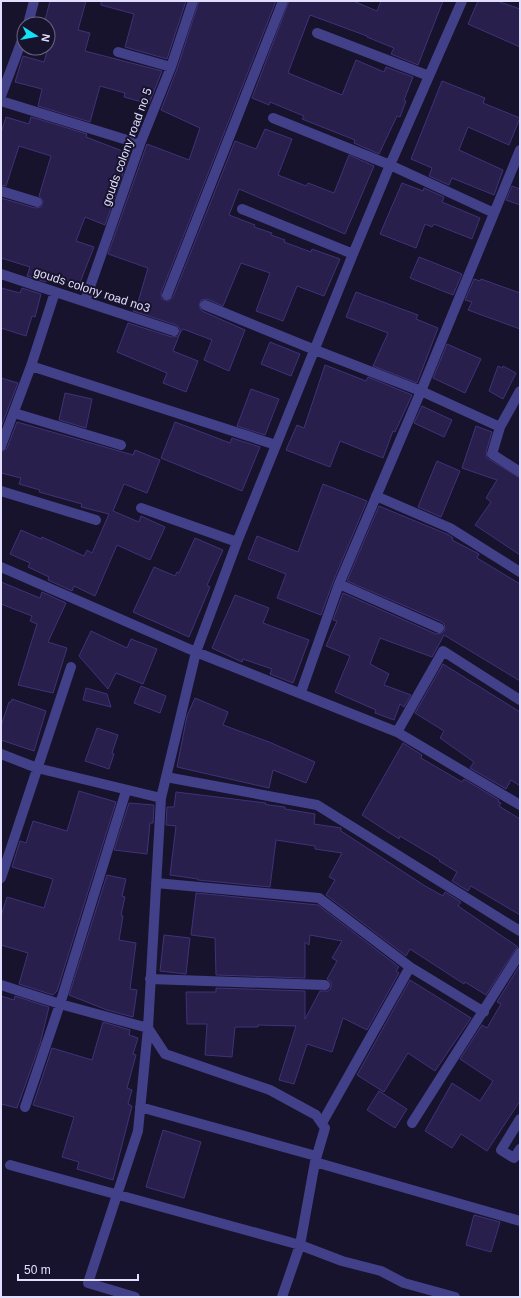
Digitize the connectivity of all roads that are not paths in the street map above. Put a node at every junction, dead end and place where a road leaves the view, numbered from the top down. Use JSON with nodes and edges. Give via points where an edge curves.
{"nodes":[{"id":1,"x":34,"y":1,"type":"edge"},
{"id":2,"x":193,"y":1,"type":"edge"},
{"id":3,"x":283,"y":1,"type":"edge"},
{"id":4,"x":462,"y":1,"type":"edge"},
{"id":5,"x":30,"y":16,"type":"edge"},
{"id":6,"x":317,"y":34,"type":"dead end"},
{"id":7,"x":118,"y":52,"type":"dead end"},
{"id":8,"x":16,"y":56,"type":"edge"},
{"id":9,"x":171,"y":67,"type":"junction"},
{"id":10,"x":429,"y":76,"type":"junction"},
{"id":11,"x":1,"y":96,"type":"edge"},
{"id":12,"x":1,"y":101,"type":"edge"},
{"id":13,"x":273,"y":118,"type":"dead end"},
{"id":14,"x":140,"y":144,"type":"junction"},
{"id":15,"x":520,"y":150,"type":"edge"},
{"id":16,"x":390,"y":165,"type":"junction"},
{"id":17,"x":1,"y":191,"type":"edge"},
{"id":18,"x":36,"y":202,"type":"dead end"},
{"id":19,"x":242,"y":209,"type":"dead end"},
{"id":20,"x":494,"y":213,"type":"junction"},
{"id":21,"x":353,"y":254,"type":"junction"},
{"id":22,"x":1,"y":274,"type":"edge"},
{"id":23,"x":55,"y":292,"type":"junction"},
{"id":24,"x":167,"y":295,"type":"dead end"},
{"id":25,"x":85,"y":301,"type":"junction"},
{"id":26,"x":205,"y":305,"type":"dead end"},
{"id":27,"x":174,"y":331,"type":"dead end"},
{"id":28,"x":315,"y":350,"type":"junction"},
{"id":29,"x":31,"y":366,"type":"junction"},
{"id":30,"x":422,"y":391,"type":"junction"},
{"id":31,"x":520,"y":391,"type":"edge"},
{"id":32,"x":14,"y":413,"type":"junction"},
{"id":33,"x":500,"y":427,"type":"junction"},
{"id":34,"x":121,"y":445,"type":"dead end"},
{"id":35,"x":276,"y":445,"type":"junction"},
{"id":36,"x":1,"y":446,"type":"edge"},
{"id":37,"x":520,"y":472,"type":"edge"},
{"id":38,"x":1,"y":491,"type":"edge"},
{"id":39,"x":376,"y":496,"type":"junction"},
{"id":40,"x":141,"y":508,"type":"dead end"},
{"id":41,"x":96,"y":520,"type":"dead end"},
{"id":42,"x":237,"y":542,"type":"junction"},
{"id":43,"x":1,"y":567,"type":"edge"},
{"id":44,"x":520,"y":572,"type":"edge"},
{"id":45,"x":339,"y":584,"type":"junction"},
{"id":46,"x":439,"y":628,"type":"dead end"},
{"id":47,"x":196,"y":652,"type":"junction"},
{"id":48,"x":71,"y":667,"type":"dead end"},
{"id":49,"x":300,"y":692,"type":"junction"},
{"id":50,"x":520,"y":700,"type":"edge"},
{"id":51,"x":397,"y":732,"type":"junction"},
{"id":52,"x":1,"y":754,"type":"edge"},
{"id":53,"x":37,"y":768,"type":"junction"},
{"id":54,"x":166,"y":777,"type":"junction"},
{"id":55,"x":126,"y":791,"type":"junction"},
{"id":56,"x":161,"y":798,"type":"junction"},
{"id":57,"x":520,"y":805,"type":"edge"},
{"id":58,"x":1,"y":878,"type":"edge"},
{"id":59,"x":156,"y":883,"type":"junction"},
{"id":60,"x":520,"y":931,"type":"edge"},
{"id":61,"x":520,"y":953,"type":"edge"},
{"id":62,"x":410,"y":967,"type":"junction"},
{"id":63,"x":150,"y":979,"type":"junction"},
{"id":64,"x":1,"y":985,"type":"edge"},
{"id":65,"x":325,"y":985,"type":"dead end"},
{"id":66,"x":60,"y":1004,"type":"junction"},
{"id":67,"x":484,"y":1012,"type":"junction"},
{"id":68,"x":148,"y":1028,"type":"junction"},
{"id":69,"x":25,"y":1107,"type":"dead end"},
{"id":70,"x":140,"y":1107,"type":"junction"},
{"id":71,"x":520,"y":1119,"type":"edge"},
{"id":72,"x":322,"y":1123,"type":"junction"},
{"id":73,"x":412,"y":1123,"type":"dead end"},
{"id":74,"x":520,"y":1149,"type":"edge"},
{"id":75,"x":315,"y":1159,"type":"junction"},
{"id":76,"x":10,"y":1165,"type":"dead end"},
{"id":77,"x":117,"y":1193,"type":"junction"},
{"id":78,"x":520,"y":1221,"type":"edge"},
{"id":79,"x":300,"y":1245,"type":"junction"},
{"id":80,"x":135,"y":1297,"type":"edge"},
{"id":81,"x":282,"y":1297,"type":"edge"},
{"id":82,"x":454,"y":1297,"type":"edge"}],
"edges":[{"from":1,"to":5,"type":"street"},
{"from":2,"to":9,"type":"street","name":"gouds colony road no 5"},
{"from":3,"to":24,"type":"street"},
{"from":4,"to":10,"type":"street"},
{"from":6,"to":10,"type":"street"},
{"from":7,"to":9,"type":"street"},
{"from":8,"to":11,"type":"street"},
{"from":9,"to":14,"type":"street","name":"gouds colony road no 5"},
{"from":10,"to":16,"type":"street"},
{"from":12,"to":14,"type":"street"},
{"from":13,"to":16,"type":"street"},
{"from":14,"to":25,"type":"street","name":"gouds colony road no 5"},
{"from":15,"to":20,"type":"street"},
{"from":16,"to":20,"type":"street"},
{"from":16,"to":21,"type":"street"},
{"from":17,"to":18,"type":"street"},
{"from":19,"to":21,"type":"street"},
{"from":20,"to":30,"type":"street"},
{"from":21,"to":28,"type":"street"},
{"from":22,"to":23,"type":"street","name":"gouds colony road no3"},
{"from":23,"to":25,"type":"street","name":"gouds colony road no3"},
{"from":23,"to":29,"type":"street"},
{"from":25,"to":27,"type":"street","name":"gouds colony road no3"},
{"from":26,"to":28,"type":"street"},
{"from":28,"to":30,"type":"street"},
{"from":28,"to":35,"type":"street"},
{"from":29,"to":32,"type":"street"},
{"from":29,"to":35,"type":"street"},
{"from":30,"to":33,"type":"street"},
{"from":30,"to":39,"type":"street"},
{"from":31,"to":33,"type":"street"},
{"from":32,"to":34,"type":"street"},
{"from":32,"to":36,"type":"street"},
{"from":33,"to":37,"type":"street","via":[[492,454]]},
{"from":35,"to":42,"type":"street"},
{"from":38,"to":41,"type":"street"},
{"from":39,"to":44,"type":"street","via":[[450,528]]},
{"from":39,"to":45,"type":"street"},
{"from":40,"to":42,"type":"street"},
{"from":42,"to":47,"type":"street"},
{"from":43,"to":47,"type":"street"},
{"from":45,"to":46,"type":"street"},
{"from":45,"to":49,"type":"street"},
{"from":47,"to":49,"type":"street"},
{"from":47,"to":54,"type":"street"},
{"from":48,"to":53,"type":"street"},
{"from":49,"to":51,"type":"street"},
{"from":50,"to":51,"type":"street","via":[[443,651]]},
{"from":51,"to":57,"type":"street"},
{"from":52,"to":53,"type":"street"},
{"from":53,"to":55,"type":"street"},
{"from":53,"to":58,"type":"street"},
{"from":54,"to":56,"type":"street"},
{"from":54,"to":60,"type":"street","via":[[317,805]]},
{"from":55,"to":56,"type":"street"},
{"from":55,"to":66,"type":"street"},
{"from":56,"to":59,"type":"street"},
{"from":59,"to":62,"type":"street","via":[[319,898]]},
{"from":59,"to":63,"type":"street"},
{"from":61,"to":67,"type":"street"},
{"from":62,"to":67,"type":"street"},
{"from":62,"to":72,"type":"street"},
{"from":63,"to":65,"type":"street"},
{"from":63,"to":68,"type":"street"},
{"from":64,"to":66,"type":"street"},
{"from":66,"to":68,"type":"street"},
{"from":66,"to":69,"type":"street"},
{"from":67,"to":73,"type":"street"},
{"from":68,"to":70,"type":"street"},
{"from":68,"to":72,"type":"street","via":[[165,1054],[270,1090],[316,1115]]},
{"from":70,"to":75,"type":"street"},
{"from":70,"to":77,"type":"street","via":[[138,1131]]},
{"from":71,"to":74,"type":"street","via":[[501,1150],[514,1158]]},
{"from":72,"to":75,"type":"street","via":[[325,1128]]},
{"from":75,"to":78,"type":"street"},
{"from":75,"to":79,"type":"street"},
{"from":76,"to":77,"type":"street"},
{"from":77,"to":79,"type":"street"},
{"from":77,"to":80,"type":"street","via":[[88,1283]]},
{"from":79,"to":81,"type":"street"},
{"from":79,"to":82,"type":"street","via":[[342,1261],[381,1271],[404,1284]]}]}
